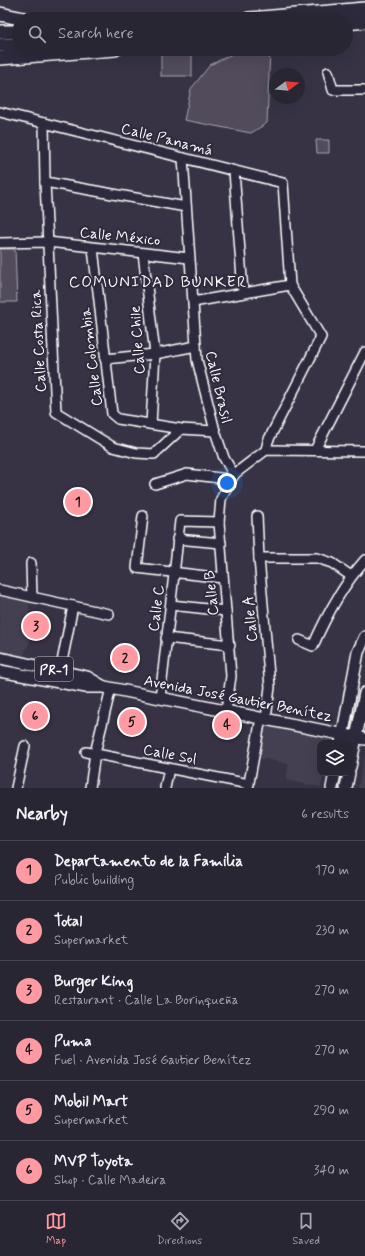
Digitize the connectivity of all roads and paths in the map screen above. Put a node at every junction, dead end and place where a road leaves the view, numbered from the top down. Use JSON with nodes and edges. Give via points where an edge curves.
{"nodes":[{"id":1,"x":365,"y":9,"type":"edge"},
{"id":2,"x":330,"y":12,"type":"edge"},
{"id":3,"x":0,"y":14,"type":"edge"},
{"id":4,"x":12,"y":16,"type":"edge"},
{"id":5,"x":365,"y":21,"type":"edge"},
{"id":6,"x":353,"y":22,"type":"edge"},
{"id":7,"x":0,"y":32,"type":"edge"},
{"id":8,"x":12,"y":32,"type":"edge"},
{"id":9,"x":0,"y":45,"type":"edge"},
{"id":10,"x":12,"y":45,"type":"edge"},
{"id":11,"x":26,"y":56,"type":"edge"},
{"id":12,"x":0,"y":58,"type":"edge"},
{"id":13,"x":328,"y":72,"type":"dead end"},
{"id":14,"x":365,"y":90,"type":"edge"},
{"id":15,"x":0,"y":112,"type":"edge"},
{"id":16,"x":44,"y":123,"type":"junction"},
{"id":17,"x":183,"y":158,"type":"junction"},
{"id":18,"x":234,"y":171,"type":"junction"},
{"id":19,"x":45,"y":182,"type":"junction"},
{"id":20,"x":186,"y":207,"type":"junction"},
{"id":21,"x":48,"y":242,"type":"junction"},
{"id":22,"x":0,"y":243,"type":"edge"},
{"id":23,"x":93,"y":248,"type":"junction"},
{"id":24,"x":143,"y":253,"type":"junction"},
{"id":25,"x":189,"y":258,"type":"junction"},
{"id":26,"x":290,"y":285,"type":"junction"},
{"id":27,"x":243,"y":292,"type":"junction"},
{"id":28,"x":193,"y":302,"type":"junction"},
{"id":29,"x":196,"y":346,"type":"junction"},
{"id":30,"x":365,"y":352,"type":"edge"},
{"id":31,"x":155,"y":354,"type":"junction"},
{"id":32,"x":105,"y":359,"type":"junction"},
{"id":33,"x":151,"y":424,"type":"junction"},
{"id":34,"x":181,"y":428,"type":"junction"},
{"id":35,"x":215,"y":431,"type":"junction"},
{"id":36,"x":266,"y":450,"type":"junction"},
{"id":37,"x":315,"y":450,"type":"junction"},
{"id":38,"x":365,"y":451,"type":"edge"},
{"id":39,"x":234,"y":475,"type":"junction"},
{"id":40,"x":155,"y":484,"type":"dead end"},
{"id":41,"x":143,"y":516,"type":"dead end"},
{"id":42,"x":257,"y":516,"type":"dead end"},
{"id":43,"x":219,"y":522,"type":"junction"},
{"id":44,"x":177,"y":539,"type":"junction"},
{"id":45,"x":221,"y":544,"type":"junction"},
{"id":46,"x":259,"y":558,"type":"junction"},
{"id":47,"x":365,"y":560,"type":"edge"},
{"id":48,"x":31,"y":563,"type":"dead end"},
{"id":49,"x":174,"y":572,"type":"junction"},
{"id":50,"x":351,"y":576,"type":"junction"},
{"id":51,"x":223,"y":578,"type":"junction"},
{"id":52,"x":0,"y":590,"type":"edge"},
{"id":53,"x":32,"y":597,"type":"junction"},
{"id":54,"x":171,"y":605,"type":"junction"},
{"id":55,"x":73,"y":606,"type":"junction"},
{"id":56,"x":226,"y":611,"type":"junction"},
{"id":57,"x":109,"y":614,"type":"dead end"},
{"id":58,"x":365,"y":637,"type":"edge"},
{"id":59,"x":166,"y":638,"type":"junction"},
{"id":60,"x":299,"y":640,"type":"dead end"},
{"id":61,"x":230,"y":645,"type":"junction"},
{"id":62,"x":0,"y":658,"type":"edge"},
{"id":63,"x":60,"y":670,"type":"junction"},
{"id":64,"x":0,"y":671,"type":"edge"},
{"id":65,"x":58,"y":682,"type":"junction"},
{"id":66,"x":108,"y":688,"type":"junction"},
{"id":67,"x":365,"y":693,"type":"edge"},
{"id":68,"x":160,"y":698,"type":"junction"},
{"id":69,"x":226,"y":711,"type":"junction"},
{"id":70,"x":264,"y":718,"type":"junction"},
{"id":71,"x":360,"y":738,"type":"edge"},
{"id":72,"x":341,"y":739,"type":"edge"},
{"id":73,"x":25,"y":746,"type":"dead end"},
{"id":74,"x":90,"y":752,"type":"junction"},
{"id":75,"x":353,"y":758,"type":"edge"},
{"id":76,"x":169,"y":768,"type":"junction"},
{"id":77,"x":334,"y":776,"type":"edge"},
{"id":78,"x":348,"y":776,"type":"edge"},
{"id":79,"x":249,"y":786,"type":"edge"},
{"id":80,"x":16,"y":788,"type":"edge"},
{"id":81,"x":90,"y":788,"type":"edge"},
{"id":82,"x":165,"y":788,"type":"edge"},
{"id":83,"x":332,"y":788,"type":"edge"},
{"id":84,"x":346,"y":788,"type":"edge"}],
"edges":[{"from":1,"to":2,"type":"highway"},
{"from":3,"to":4,"type":"highway"},
{"from":5,"to":6,"type":"highway"},
{"from":7,"to":8,"type":"highway"},
{"from":9,"to":10,"type":"highway"},
{"from":11,"to":12,"type":"highway"},
{"from":13,"to":14,"type":"street","via":[[333,90]]},
{"from":15,"to":16,"type":"street","name":"Calle Panamá"},
{"from":16,"to":17,"type":"street","name":"Calle Panamá"},
{"from":16,"to":19,"type":"street","name":"Calle Costa Rica"},
{"from":17,"to":18,"type":"street","name":"Calle Panamá"},
{"from":17,"to":20,"type":"street","name":"Calle Brasil"},
{"from":18,"to":26,"type":"street","name":"Calle Panamá","via":[[283,183]]},
{"from":18,"to":27,"type":"street"},
{"from":19,"to":20,"type":"street"},
{"from":19,"to":21,"type":"street","name":"Calle Costa Rica"},
{"from":20,"to":25,"type":"street","name":"Calle Brasil"},
{"from":21,"to":22,"type":"street","name":"Calle México"},
{"from":21,"to":23,"type":"street","name":"Calle México"},
{"from":21,"to":34,"type":"street","name":"Calle Costa Rica","via":[[56,412],[113,447],[136,453],[154,454]]},
{"from":23,"to":24,"type":"street","name":"Calle México"},
{"from":23,"to":32,"type":"street","name":"Calle Colombia"},
{"from":24,"to":25,"type":"street","name":"Calle México"},
{"from":24,"to":31,"type":"street","name":"Calle Chile"},
{"from":25,"to":28,"type":"street","name":"Calle Brasil"},
{"from":26,"to":27,"type":"street"},
{"from":26,"to":36,"type":"street","via":[[321,337],[268,441]]},
{"from":27,"to":28,"type":"street"},
{"from":28,"to":29,"type":"street","name":"Calle Brasil"},
{"from":29,"to":31,"type":"street"},
{"from":29,"to":35,"type":"street","name":"Calle Brasil","via":[[197,360]]},
{"from":30,"to":37,"type":"street"},
{"from":31,"to":32,"type":"street"},
{"from":31,"to":33,"type":"street","name":"Calle Chile"},
{"from":32,"to":33,"type":"street","name":"Calle Colombia","via":[[112,414],[118,419]]},
{"from":33,"to":34,"type":"street"},
{"from":34,"to":35,"type":"street"},
{"from":35,"to":39,"type":"street","name":"Calle Brasil","via":[[224,458]]},
{"from":36,"to":37,"type":"street"},
{"from":36,"to":39,"type":"street"},
{"from":37,"to":38,"type":"street"},
{"from":39,"to":40,"type":"street","via":[[228,479],[187,474]]},
{"from":39,"to":43,"type":"street","name":"Calle B","via":[[221,499]]},
{"from":41,"to":49,"type":"street","via":[[137,568]]},
{"from":42,"to":46,"type":"street","name":"Calle A"},
{"from":43,"to":44,"type":"street","name":"Calle C","via":[[180,520]]},
{"from":43,"to":45,"type":"street","name":"Calle B"},
{"from":44,"to":45,"type":"street"},
{"from":44,"to":49,"type":"street","name":"Calle C"},
{"from":45,"to":51,"type":"street","name":"Calle B"},
{"from":46,"to":50,"type":"street","via":[[317,558],[332,563]]},
{"from":46,"to":70,"type":"street","name":"Calle A","via":[[270,687]]},
{"from":47,"to":50,"type":"street"},
{"from":48,"to":53,"type":"street"},
{"from":49,"to":51,"type":"street"},
{"from":49,"to":54,"type":"street","name":"Calle C"},
{"from":50,"to":60,"type":"street","via":[[329,610],[313,646]]},
{"from":51,"to":56,"type":"street","name":"Calle B"},
{"from":52,"to":53,"type":"street"},
{"from":53,"to":55,"type":"street"},
{"from":54,"to":56,"type":"street"},
{"from":54,"to":59,"type":"street","name":"Calle C"},
{"from":55,"to":57,"type":"street"},
{"from":55,"to":63,"type":"street"},
{"from":56,"to":61,"type":"street","name":"Calle B"},
{"from":58,"to":72,"type":"main road","via":[[358,652]]},
{"from":59,"to":61,"type":"street"},
{"from":59,"to":68,"type":"street","name":"Calle C"},
{"from":61,"to":69,"type":"street","name":"Calle B","via":[[231,676]]},
{"from":62,"to":63,"type":"main road","name":"Avenida José Gautier Benítez","number":"PR-1"},
{"from":63,"to":65,"type":"street"},
{"from":63,"to":66,"type":"main road","name":"Avenida José Gautier Benítez","number":"PR-1","via":[[87,677]]},
{"from":64,"to":65,"type":"main road","name":"Avenida José Gautier Benítez","number":"PR-1"},
{"from":65,"to":66,"type":"main road","name":"Avenida José Gautier Benítez","number":"PR-1"},
{"from":66,"to":68,"type":"main road","name":"Avenida José Gautier Benítez","number":"PR-1"},
{"from":66,"to":74,"type":"street"},
{"from":67,"to":71,"type":"main road"},
{"from":68,"to":69,"type":"main road","name":"Avenida José Gautier Benítez","number":"PR-1"},
{"from":69,"to":70,"type":"main road","name":"Avenida José Gautier Benítez","number":"PR-1"},
{"from":70,"to":72,"type":"main road","name":"Avenida José Gautier Benítez","number":"PR-1"},
{"from":70,"to":79,"type":"street","name":"Calle A"},
{"from":71,"to":72,"type":"main road","name":"Avenida José Gautier Benítez","number":"PR-1"},
{"from":71,"to":75,"type":"main road"},
{"from":73,"to":80,"type":"street"},
{"from":74,"to":76,"type":"street","name":"Calle Sol"},
{"from":74,"to":81,"type":"street"},
{"from":76,"to":79,"type":"street","name":"Calle Sol"},
{"from":76,"to":82,"type":"street"},
{"from":77,"to":83,"type":"main road"},
{"from":78,"to":84,"type":"main road"}]}
